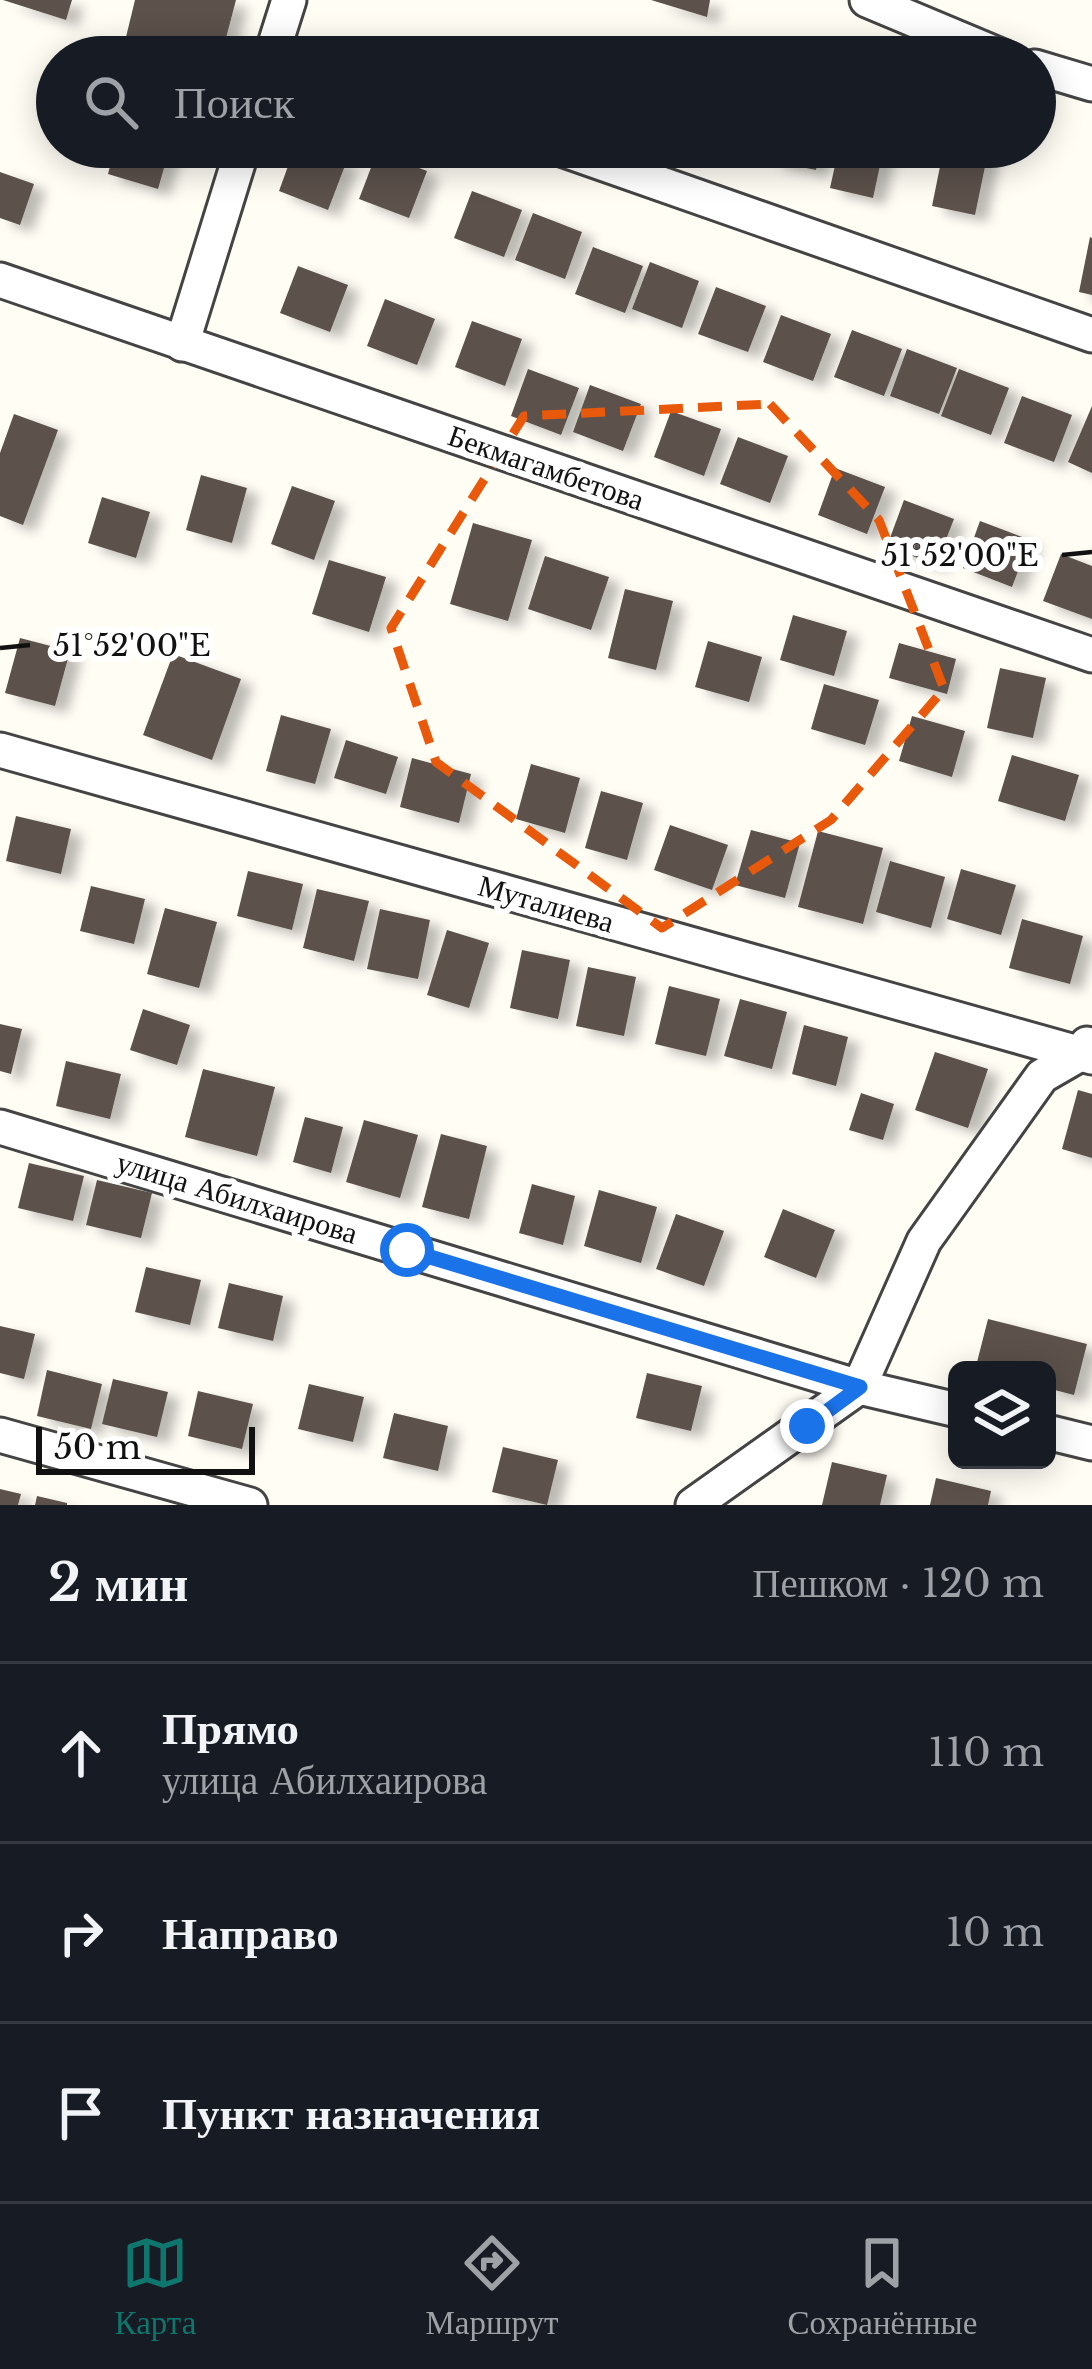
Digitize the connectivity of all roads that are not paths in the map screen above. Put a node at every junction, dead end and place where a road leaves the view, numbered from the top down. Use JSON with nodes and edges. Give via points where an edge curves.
{"nodes":[{"id":1,"x":289,"y":0,"type":"edge"},
{"id":2,"x":867,"y":0,"type":"edge"},
{"id":3,"x":284,"y":36,"type":"edge"},
{"id":4,"x":953,"y":36,"type":"edge"},
{"id":5,"x":1056,"y":73,"type":"edge"},
{"id":6,"x":1092,"y":84,"type":"edge"},
{"id":7,"x":236,"y":168,"type":"edge"},
{"id":8,"x":616,"y":168,"type":"edge"},
{"id":9,"x":0,"y":280,"type":"edge"},
{"id":10,"x":1092,"y":335,"type":"edge"},
{"id":11,"x":182,"y":344,"type":"junction"},
{"id":12,"x":1092,"y":655,"type":"edge"},
{"id":13,"x":0,"y":750,"type":"edge"},
{"id":14,"x":1088,"y":1049,"type":"edge"},
{"id":15,"x":0,"y":1126,"type":"edge"},
{"id":16,"x":860,"y":1387,"type":"junction"},
{"id":17,"x":948,"y":1408,"type":"edge"},
{"id":18,"x":1056,"y":1434,"type":"edge"},
{"id":19,"x":0,"y":1435,"type":"edge"},
{"id":20,"x":1092,"y":1443,"type":"edge"},
{"id":21,"x":250,"y":1505,"type":"edge"},
{"id":22,"x":693,"y":1505,"type":"edge"}],
"edges":[{"from":1,"to":3,"type":"street"},
{"from":2,"to":4,"type":"street"},
{"from":5,"to":6,"type":"street"},
{"from":7,"to":11,"type":"street"},
{"from":8,"to":10,"type":"street"},
{"from":9,"to":11,"type":"street","name":"Бекмагамбетова"},
{"from":11,"to":12,"type":"street","name":"Бекмагамбетова"},
{"from":13,"to":14,"type":"street","name":"Муталиева"},
{"from":14,"to":16,"type":"street","via":[[1042,1076],[924,1241]]},
{"from":15,"to":16,"type":"street","name":"улица Абилхаирова"},
{"from":16,"to":17,"type":"street","name":"улица Абилхаирова"},
{"from":16,"to":22,"type":"street"},
{"from":18,"to":20,"type":"street"},
{"from":19,"to":21,"type":"street"}]}
